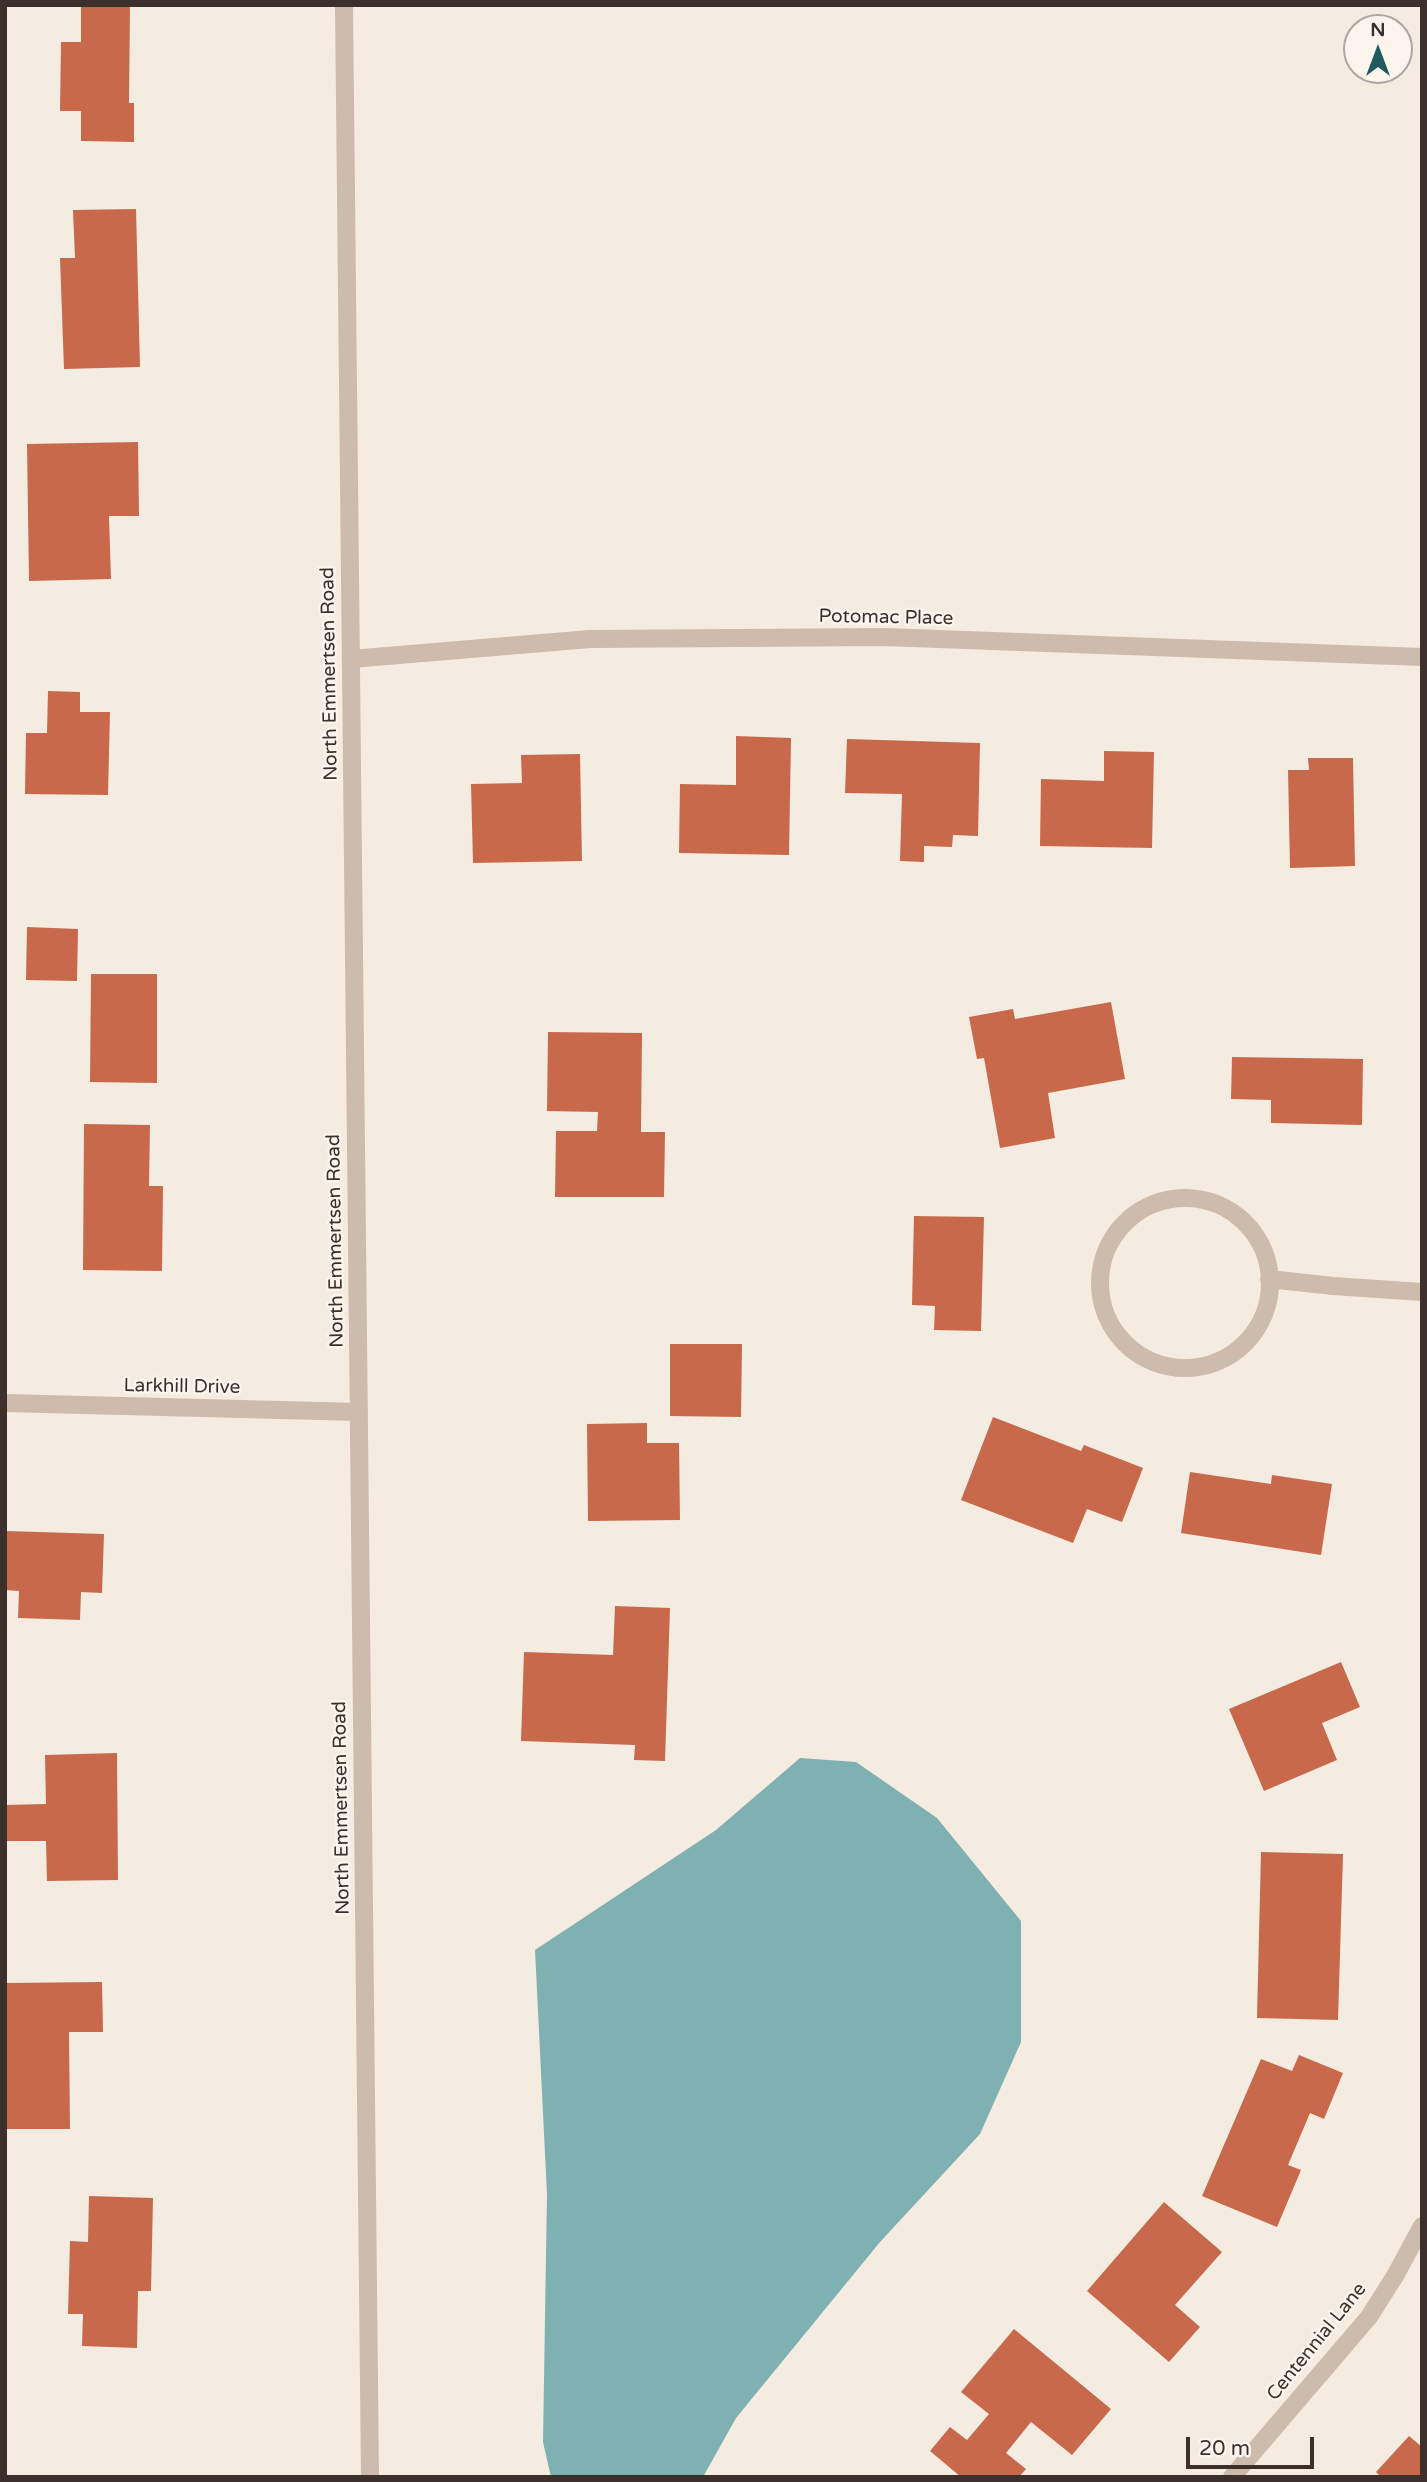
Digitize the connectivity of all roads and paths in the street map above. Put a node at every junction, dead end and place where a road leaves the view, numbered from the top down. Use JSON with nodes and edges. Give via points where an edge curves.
{"nodes":[{"id":1,"x":344,"y":5,"type":"edge"},
{"id":2,"x":1422,"y":657,"type":"edge"},
{"id":3,"x":351,"y":659,"type":"junction"},
{"id":4,"x":1269,"y":1279,"type":"junction"},
{"id":5,"x":1422,"y":1292,"type":"edge"},
{"id":6,"x":5,"y":1404,"type":"edge"},
{"id":7,"x":359,"y":1412,"type":"junction"},
{"id":8,"x":1422,"y":2225,"type":"edge"},
{"id":9,"x":370,"y":2477,"type":"edge"},
{"id":10,"x":1232,"y":2477,"type":"edge"}],
"edges":[{"from":1,"to":3,"type":"street","name":"North Emmertsen Road"},
{"from":2,"to":3,"type":"street","name":"Potomac Place","via":[[872,637],[590,639]]},
{"from":3,"to":7,"type":"street","name":"North Emmertsen Road"},
{"from":4,"to":4,"type":"street","via":[[1271,1291],[1262,1322],[1242,1347],[1220,1362],[1194,1368],[1159,1365],[1122,1341],[1104,1312],[1099,1291],[1108,1245],[1127,1220],[1178,1197],[1209,1200],[1242,1219],[1266,1253]]},
{"from":4,"to":5,"type":"street"},
{"from":6,"to":7,"type":"street","name":"Larkhill Drive"},
{"from":7,"to":9,"type":"street","name":"North Emmertsen Road"},
{"from":8,"to":10,"type":"street","name":"Centennial Lane","via":[[1369,2318]]}]}
